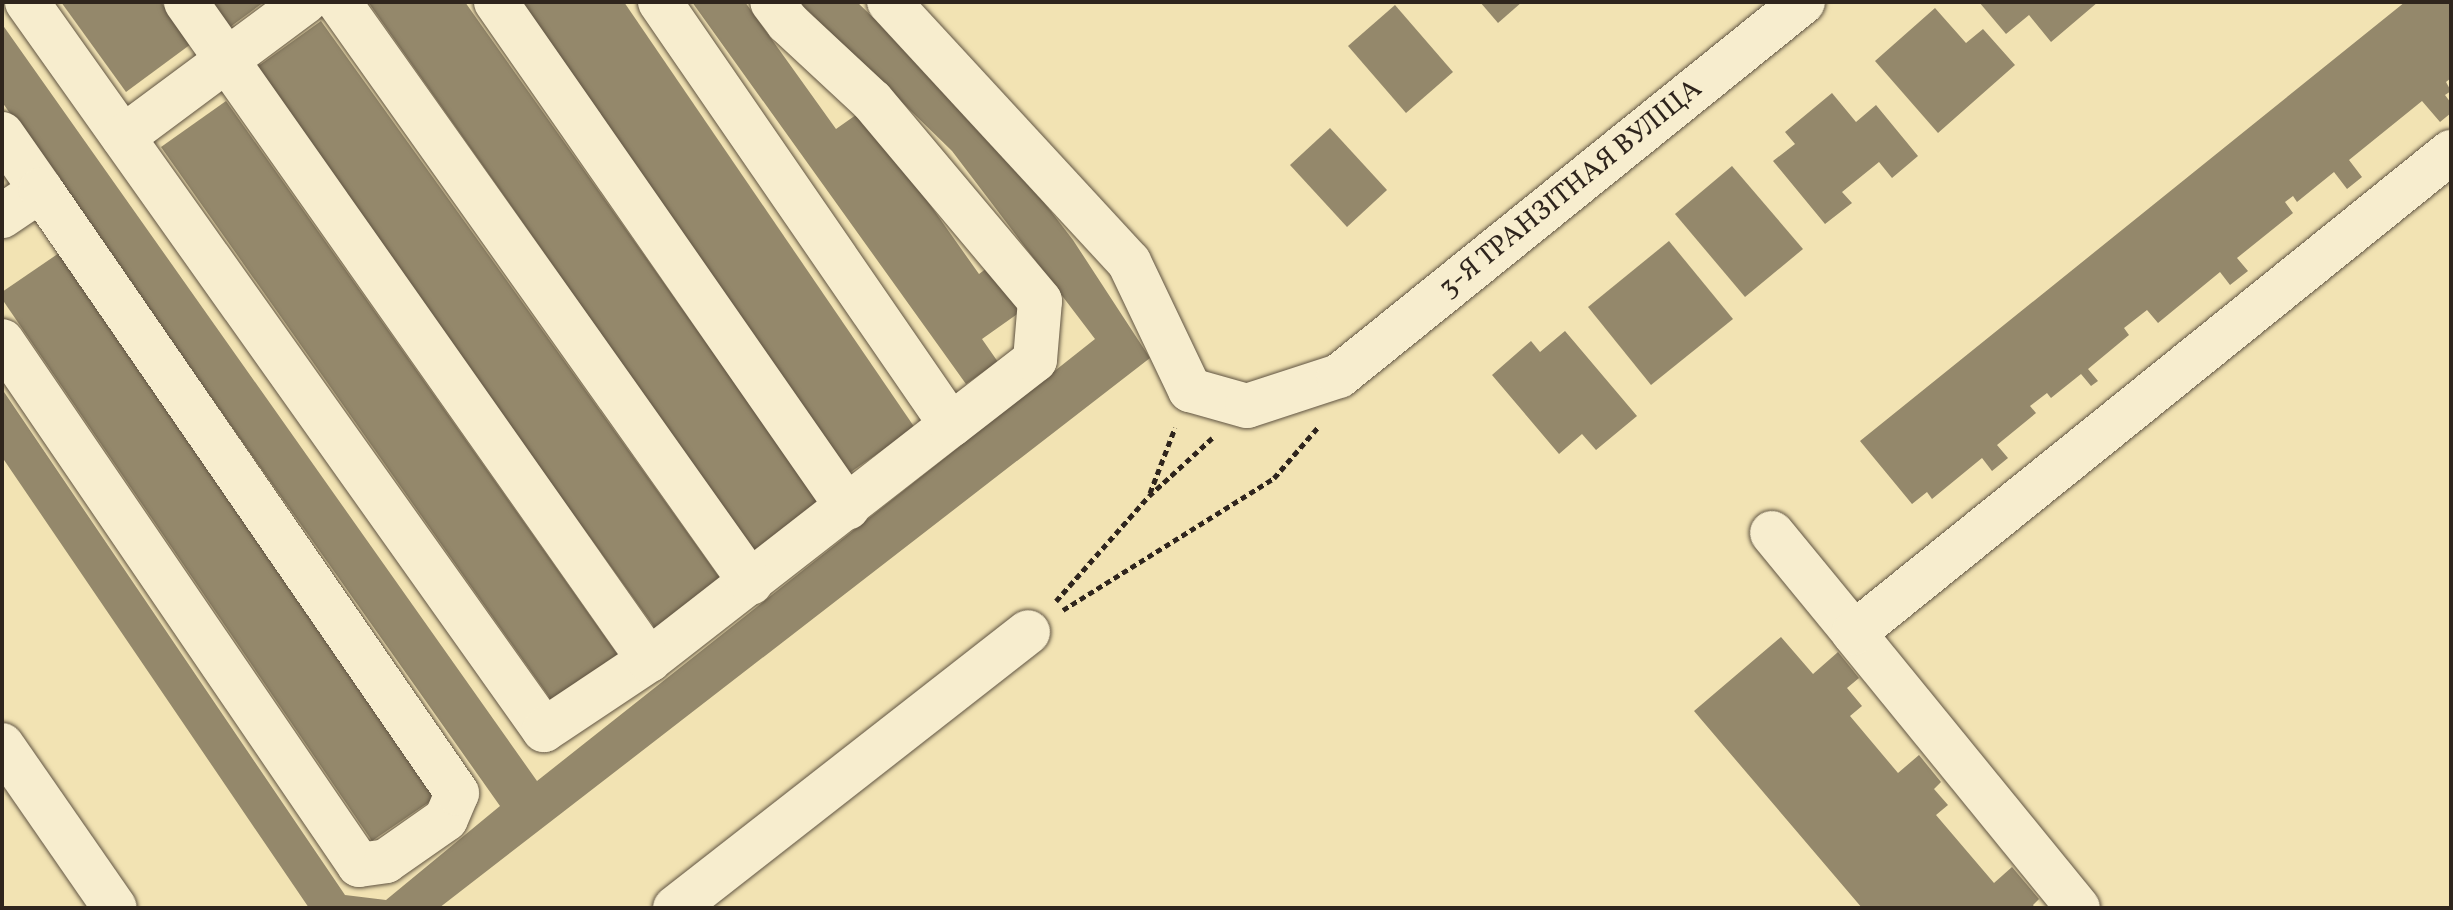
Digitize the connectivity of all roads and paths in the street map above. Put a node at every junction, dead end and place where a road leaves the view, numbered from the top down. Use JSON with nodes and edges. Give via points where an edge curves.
{"nodes":[{"id":1,"x":27,"y":2,"type":"edge"},
{"id":2,"x":186,"y":2,"type":"edge"},
{"id":3,"x":305,"y":2,"type":"edge"},
{"id":4,"x":339,"y":2,"type":"edge"},
{"id":5,"x":496,"y":2,"type":"edge"},
{"id":6,"x":660,"y":2,"type":"edge"},
{"id":7,"x":772,"y":2,"type":"edge"},
{"id":8,"x":889,"y":2,"type":"edge"},
{"id":9,"x":1803,"y":2,"type":"edge"},
{"id":10,"x":228,"y":61,"type":"junction"},
{"id":11,"x":2,"y":134,"type":"edge"},
{"id":12,"x":123,"y":137,"type":"junction"},
{"id":13,"x":2451,"y":152,"type":"edge"},
{"id":14,"x":41,"y":190,"type":"junction"},
{"id":15,"x":2,"y":216,"type":"edge"},
{"id":16,"x":2,"y":341,"type":"edge"},
{"id":17,"x":1339,"y":376,"type":"junction"},
{"id":18,"x":1190,"y":390,"type":"junction"},
{"id":19,"x":1247,"y":406,"type":"junction"},
{"id":20,"x":951,"y":425,"type":"junction"},
{"id":21,"x":1149,"y":496,"type":"junction"},
{"id":22,"x":848,"y":508,"type":"junction"},
{"id":23,"x":1772,"y":533,"type":"dead end"},
{"id":24,"x":751,"y":583,"type":"junction"},
{"id":25,"x":1028,"y":632,"type":"junction"},
{"id":26,"x":1854,"y":633,"type":"junction"},
{"id":27,"x":649,"y":660,"type":"junction"},
{"id":28,"x":2,"y":745,"type":"edge"},
{"id":29,"x":696,"y":902,"type":"edge"},
{"id":30,"x":115,"y":908,"type":"edge"},
{"id":31,"x":2078,"y":908,"type":"edge"}],
"edges":[{"from":1,"to":12,"type":"street"},
{"from":2,"to":10,"type":"street"},
{"from":3,"to":10,"type":"street"},
{"from":4,"to":24,"type":"street"},
{"from":5,"to":22,"type":"street"},
{"from":6,"to":20,"type":"street"},
{"from":7,"to":20,"type":"street","via":[[872,101],[1040,301],[1035,360]]},
{"from":8,"to":18,"type":"street","via":[[1129,262]]},
{"from":9,"to":17,"type":"street","name":"3-Я ТРАНЗІТНАЯ ВУЛІЦА"},
{"from":10,"to":12,"type":"street"},
{"from":10,"to":27,"type":"street"},
{"from":11,"to":14,"type":"street"},
{"from":12,"to":27,"type":"street","via":[[544,730]]},
{"from":13,"to":26,"type":"street"},
{"from":14,"to":15,"type":"street"},
{"from":14,"to":16,"type":"street","via":[[457,793],[446,819],[386,861],[359,865]]},
{"from":17,"to":19,"type":"street"},
{"from":17,"to":25,"type":"path","via":[[1316,433],[1274,478]]},
{"from":18,"to":19,"type":"street"},
{"from":18,"to":21,"type":"path"},
{"from":19,"to":21,"type":"path"},
{"from":20,"to":22,"type":"street"},
{"from":21,"to":25,"type":"path"},
{"from":22,"to":24,"type":"street"},
{"from":23,"to":26,"type":"street"},
{"from":24,"to":27,"type":"street"},
{"from":25,"to":29,"type":"street"},
{"from":26,"to":31,"type":"street"},
{"from":28,"to":30,"type":"street"}]}
